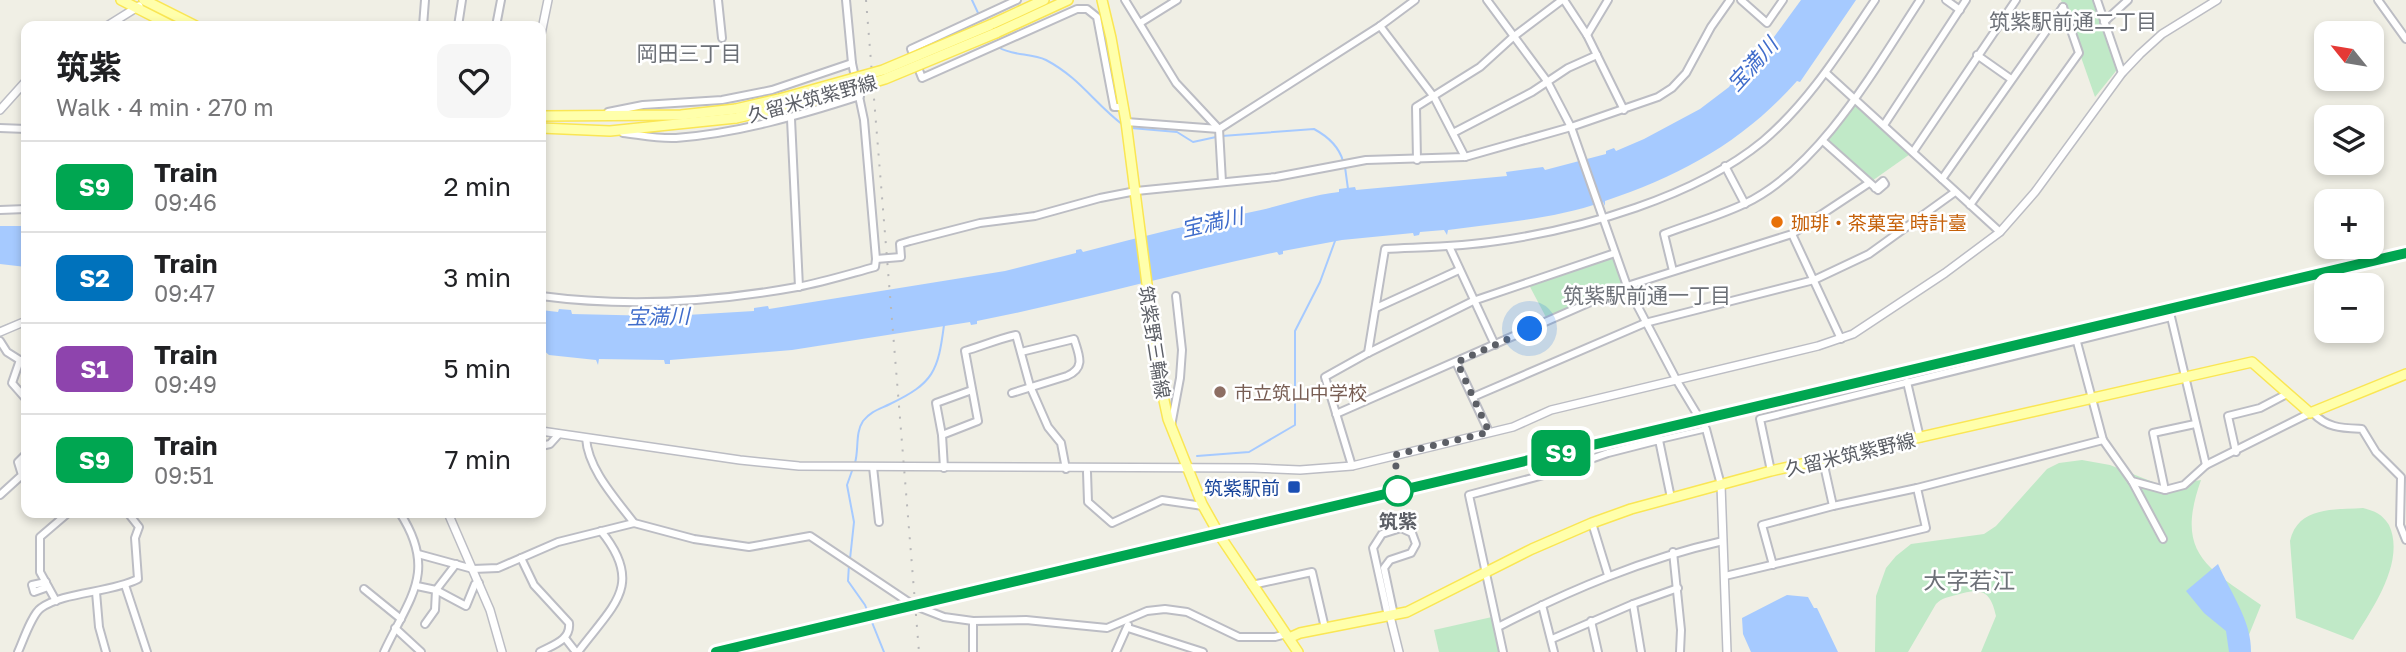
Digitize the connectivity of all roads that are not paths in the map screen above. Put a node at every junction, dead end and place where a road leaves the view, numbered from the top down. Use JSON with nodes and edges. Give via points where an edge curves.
{"nodes":[{"id":1,"x":121,"y":0,"type":"edge"},
{"id":2,"x":146,"y":0,"type":"edge"},
{"id":3,"x":425,"y":0,"type":"edge"},
{"id":4,"x":462,"y":0,"type":"edge"},
{"id":5,"x":501,"y":0,"type":"edge"},
{"id":6,"x":548,"y":0,"type":"edge"},
{"id":7,"x":718,"y":0,"type":"edge"},
{"id":8,"x":846,"y":0,"type":"edge"},
{"id":9,"x":1017,"y":0,"type":"edge"},
{"id":10,"x":1044,"y":0,"type":"edge"},
{"id":11,"x":1068,"y":0,"type":"edge"},
{"id":12,"x":1102,"y":0,"type":"edge"},
{"id":13,"x":1125,"y":0,"type":"edge"},
{"id":14,"x":1177,"y":0,"type":"edge"},
{"id":15,"x":1415,"y":0,"type":"edge"},
{"id":16,"x":1487,"y":0,"type":"edge"},
{"id":17,"x":1563,"y":0,"type":"edge"},
{"id":18,"x":1608,"y":0,"type":"edge"},
{"id":19,"x":1730,"y":0,"type":"edge"},
{"id":20,"x":1741,"y":0,"type":"edge"},
{"id":21,"x":1783,"y":0,"type":"edge"},
{"id":22,"x":1875,"y":0,"type":"edge"},
{"id":23,"x":1920,"y":0,"type":"edge"},
{"id":24,"x":1947,"y":0,"type":"edge"},
{"id":25,"x":1966,"y":0,"type":"edge"},
{"id":26,"x":2016,"y":0,"type":"edge"},
{"id":27,"x":2097,"y":0,"type":"edge"},
{"id":28,"x":2128,"y":0,"type":"edge"},
{"id":29,"x":2217,"y":0,"type":"edge"},
{"id":30,"x":2378,"y":0,"type":"edge"},
{"id":31,"x":1406,"y":3,"type":"edge"},
{"id":32,"x":135,"y":8,"type":"junction"},
{"id":33,"x":1960,"y":10,"type":"junction"},
{"id":34,"x":115,"y":21,"type":"edge"},
{"id":35,"x":162,"y":21,"type":"edge"},
{"id":36,"x":186,"y":21,"type":"edge"},
{"id":37,"x":423,"y":21,"type":"edge"},
{"id":38,"x":459,"y":21,"type":"edge"},
{"id":39,"x":497,"y":21,"type":"edge"},
{"id":40,"x":544,"y":21,"type":"edge"},
{"id":41,"x":2104,"y":22,"type":"junction"},
{"id":42,"x":1140,"y":23,"type":"junction"},
{"id":43,"x":1380,"y":26,"type":"junction"},
{"id":44,"x":1587,"y":35,"type":"junction"},
{"id":45,"x":722,"y":37,"type":"dead end"},
{"id":46,"x":1513,"y":37,"type":"junction"},
{"id":47,"x":2406,"y":39,"type":"edge"},
{"id":48,"x":1597,"y":55,"type":"junction"},
{"id":49,"x":1977,"y":55,"type":"junction"},
{"id":50,"x":852,"y":63,"type":"junction"},
{"id":51,"x":1826,"y":73,"type":"junction"},
{"id":52,"x":2122,"y":73,"type":"junction"},
{"id":53,"x":2011,"y":79,"type":"junction"},
{"id":54,"x":1547,"y":81,"type":"junction"},
{"id":55,"x":21,"y":87,"type":"edge"},
{"id":56,"x":860,"y":96,"type":"junction"},
{"id":57,"x":1434,"y":97,"type":"junction"},
{"id":58,"x":1854,"y":99,"type":"junction"},
{"id":59,"x":1123,"y":107,"type":"junction"},
{"id":60,"x":0,"y":110,"type":"edge"},
{"id":61,"x":1624,"y":110,"type":"junction"},
{"id":62,"x":736,"y":113,"type":"junction"},
{"id":63,"x":546,"y":116,"type":"edge"},
{"id":64,"x":587,"y":117,"type":"junction"},
{"id":65,"x":791,"y":118,"type":"junction"},
{"id":66,"x":1126,"y":122,"type":"junction"},
{"id":67,"x":1884,"y":125,"type":"junction"},
{"id":68,"x":1571,"y":127,"type":"junction"},
{"id":69,"x":0,"y":128,"type":"edge"},
{"id":70,"x":546,"y":128,"type":"edge"},
{"id":71,"x":1219,"y":128,"type":"junction"},
{"id":72,"x":21,"y":129,"type":"edge"},
{"id":73,"x":610,"y":131,"type":"junction"},
{"id":74,"x":1453,"y":133,"type":"junction"},
{"id":75,"x":1823,"y":141,"type":"junction"},
{"id":76,"x":1913,"y":152,"type":"junction"},
{"id":77,"x":1465,"y":157,"type":"junction"},
{"id":78,"x":1417,"y":160,"type":"junction"},
{"id":79,"x":1725,"y":166,"type":"junction"},
{"id":80,"x":1942,"y":179,"type":"junction"},
{"id":81,"x":1222,"y":182,"type":"junction"},
{"id":82,"x":1136,"y":191,"type":"junction"},
{"id":83,"x":1955,"y":192,"type":"junction"},
{"id":84,"x":1745,"y":204,"type":"junction"},
{"id":85,"x":1970,"y":205,"type":"junction"},
{"id":86,"x":21,"y":209,"type":"edge"},
{"id":87,"x":0,"y":210,"type":"edge"},
{"id":88,"x":1602,"y":215,"type":"junction"},
{"id":89,"x":2000,"y":232,"type":"junction"},
{"id":90,"x":1791,"y":234,"type":"junction"},
{"id":91,"x":1449,"y":246,"type":"junction"},
{"id":92,"x":1615,"y":253,"type":"junction"},
{"id":93,"x":876,"y":258,"type":"junction"},
{"id":94,"x":1459,"y":270,"type":"junction"},
{"id":95,"x":1673,"y":271,"type":"junction"},
{"id":96,"x":1814,"y":280,"type":"junction"},
{"id":97,"x":1627,"y":286,"type":"junction"},
{"id":98,"x":799,"y":287,"type":"junction"},
{"id":99,"x":546,"y":296,"type":"edge"},
{"id":100,"x":1177,"y":296,"type":"dead end"},
{"id":101,"x":1473,"y":301,"type":"junction"},
{"id":102,"x":1376,"y":308,"type":"junction"},
{"id":103,"x":21,"y":323,"type":"edge"},
{"id":104,"x":1646,"y":323,"type":"junction"},
{"id":105,"x":0,"y":332,"type":"edge"},
{"id":106,"x":1841,"y":339,"type":"junction"},
{"id":107,"x":0,"y":341,"type":"edge"},
{"id":108,"x":2077,"y":342,"type":"junction"},
{"id":109,"x":1495,"y":345,"type":"junction"},
{"id":110,"x":1021,"y":352,"type":"junction"},
{"id":111,"x":1368,"y":353,"type":"junction"},
{"id":112,"x":21,"y":359,"type":"edge"},
{"id":113,"x":1457,"y":362,"type":"junction"},
{"id":114,"x":21,"y":366,"type":"edge"},
{"id":115,"x":2406,"y":374,"type":"edge"},
{"id":116,"x":2186,"y":375,"type":"junction"},
{"id":117,"x":1677,"y":380,"type":"junction"},
{"id":118,"x":1907,"y":382,"type":"junction"},
{"id":119,"x":1030,"y":386,"type":"junction"},
{"id":120,"x":972,"y":390,"type":"junction"},
{"id":121,"x":1012,"y":393,"type":"dead end"},
{"id":122,"x":21,"y":394,"type":"edge"},
{"id":123,"x":2287,"y":394,"type":"junction"},
{"id":124,"x":1473,"y":397,"type":"junction"},
{"id":125,"x":2091,"y":397,"type":"junction"},
{"id":126,"x":2311,"y":413,"type":"junction"},
{"id":127,"x":1336,"y":414,"type":"junction"},
{"id":128,"x":2195,"y":424,"type":"junction"},
{"id":129,"x":1171,"y":427,"type":"junction"},
{"id":130,"x":1706,"y":429,"type":"junction"},
{"id":131,"x":546,"y":432,"type":"edge"},
{"id":132,"x":1489,"y":432,"type":"junction"},
{"id":133,"x":559,"y":434,"type":"junction"},
{"id":134,"x":942,"y":435,"type":"junction"},
{"id":135,"x":586,"y":438,"type":"junction"},
{"id":136,"x":1920,"y":438,"type":"junction"},
{"id":137,"x":1659,"y":440,"type":"junction"},
{"id":138,"x":2102,"y":440,"type":"junction"},
{"id":139,"x":546,"y":445,"type":"edge"},
{"id":140,"x":2236,"y":452,"type":"junction"},
{"id":141,"x":1823,"y":461,"type":"junction"},
{"id":142,"x":2206,"y":465,"type":"junction"},
{"id":143,"x":1352,"y":466,"type":"junction"},
{"id":144,"x":873,"y":467,"type":"junction"},
{"id":145,"x":944,"y":468,"type":"junction"},
{"id":146,"x":1187,"y":468,"type":"junction"},
{"id":147,"x":1066,"y":469,"type":"junction"},
{"id":148,"x":1771,"y":471,"type":"junction"},
{"id":149,"x":1087,"y":472,"type":"dead end"},
{"id":150,"x":21,"y":478,"type":"edge"},
{"id":151,"x":2132,"y":481,"type":"junction"},
{"id":152,"x":1721,"y":485,"type":"junction"},
{"id":153,"x":1917,"y":488,"type":"junction"},
{"id":154,"x":2165,"y":490,"type":"junction"},
{"id":155,"x":0,"y":495,"type":"edge"},
{"id":156,"x":1671,"y":498,"type":"junction"},
{"id":157,"x":1204,"y":506,"type":"junction"},
{"id":158,"x":1833,"y":506,"type":"junction"},
{"id":159,"x":62,"y":518,"type":"edge"},
{"id":160,"x":132,"y":518,"type":"edge"},
{"id":161,"x":403,"y":518,"type":"edge"},
{"id":162,"x":450,"y":518,"type":"edge"},
{"id":163,"x":879,"y":522,"type":"dead end"},
{"id":164,"x":634,"y":523,"type":"junction"},
{"id":165,"x":1592,"y":523,"type":"junction"},
{"id":166,"x":601,"y":531,"type":"junction"},
{"id":167,"x":2163,"y":538,"type":"dead end"},
{"id":168,"x":2406,"y":540,"type":"edge"},
{"id":169,"x":1723,"y":541,"type":"junction"},
{"id":170,"x":1673,"y":552,"type":"junction"},
{"id":171,"x":418,"y":554,"type":"junction"},
{"id":172,"x":521,"y":558,"type":"junction"},
{"id":173,"x":456,"y":564,"type":"junction"},
{"id":174,"x":1773,"y":565,"type":"junction"},
{"id":175,"x":473,"y":569,"type":"junction"},
{"id":176,"x":1485,"y":572,"type":"junction"},
{"id":177,"x":1608,"y":575,"type":"junction"},
{"id":178,"x":1725,"y":576,"type":"junction"},
{"id":179,"x":479,"y":583,"type":"junction"},
{"id":180,"x":125,"y":585,"type":"junction"},
{"id":181,"x":1252,"y":585,"type":"junction"},
{"id":182,"x":417,"y":586,"type":"junction"},
{"id":183,"x":1678,"y":588,"type":"junction"},
{"id":184,"x":364,"y":589,"type":"dead end"},
{"id":185,"x":436,"y":590,"type":"junction"},
{"id":186,"x":96,"y":592,"type":"junction"},
{"id":187,"x":56,"y":601,"type":"junction"},
{"id":188,"x":1542,"y":604,"type":"junction"},
{"id":189,"x":1633,"y":604,"type":"junction"},
{"id":190,"x":1391,"y":616,"type":"junction"},
{"id":191,"x":401,"y":619,"type":"junction"},
{"id":192,"x":1128,"y":620,"type":"junction"},
{"id":193,"x":973,"y":621,"type":"junction"},
{"id":194,"x":1591,"y":621,"type":"junction"},
{"id":195,"x":425,"y":624,"type":"dead end"},
{"id":196,"x":1498,"y":627,"type":"junction"},
{"id":197,"x":395,"y":628,"type":"junction"},
{"id":198,"x":1128,"y":628,"type":"junction"},
{"id":199,"x":1325,"y":628,"type":"junction"},
{"id":200,"x":1288,"y":636,"type":"junction"},
{"id":201,"x":565,"y":638,"type":"junction"},
{"id":202,"x":1552,"y":639,"type":"junction"},
{"id":203,"x":1198,"y":651,"type":"edge"},
{"id":204,"x":18,"y":652,"type":"edge"},
{"id":205,"x":106,"y":652,"type":"edge"},
{"id":206,"x":147,"y":652,"type":"edge"},
{"id":207,"x":384,"y":652,"type":"edge"},
{"id":208,"x":421,"y":652,"type":"edge"},
{"id":209,"x":502,"y":652,"type":"edge"},
{"id":210,"x":540,"y":652,"type":"edge"},
{"id":211,"x":577,"y":652,"type":"edge"},
{"id":212,"x":973,"y":652,"type":"edge"},
{"id":213,"x":1116,"y":652,"type":"edge"},
{"id":214,"x":1298,"y":652,"type":"edge"},
{"id":215,"x":1399,"y":652,"type":"edge"},
{"id":216,"x":1503,"y":652,"type":"edge"},
{"id":217,"x":1554,"y":652,"type":"edge"},
{"id":218,"x":1598,"y":652,"type":"edge"},
{"id":219,"x":1642,"y":652,"type":"edge"},
{"id":220,"x":1679,"y":652,"type":"edge"},
{"id":221,"x":1727,"y":652,"type":"edge"}],
"edges":[{"from":1,"to":32,"type":"main road"},
{"from":2,"to":32,"type":"street"},
{"from":2,"to":36,"type":"main road"},
{"from":3,"to":37,"type":"street"},
{"from":4,"to":38,"type":"street"},
{"from":5,"to":39,"type":"street"},
{"from":6,"to":40,"type":"street"},
{"from":7,"to":45,"type":"street"},
{"from":8,"to":50,"type":"street"},
{"from":9,"to":59,"type":"street","via":[[911,48],[922,78],[1077,9],[1087,9],[1097,17],[1114,107]]},
{"from":10,"to":62,"type":"main road","name":"久留米筑紫野線","bridge":true,"via":[[883,70]]},
{"from":11,"to":62,"type":"main road","name":"久留米筑紫野線","bridge":true,"via":[[885,79],[818,99]]},
{"from":12,"to":59,"type":"main road","name":"筑紫野三輪線"},
{"from":13,"to":42,"type":"street"},
{"from":14,"to":42,"type":"street"},
{"from":15,"to":31,"type":"street"},
{"from":16,"to":46,"type":"street"},
{"from":17,"to":44,"type":"street"},
{"from":17,"to":46,"type":"street"},
{"from":18,"to":44,"type":"street"},
{"from":19,"to":61,"type":"street","via":[[1672,88]]},
{"from":20,"to":21,"type":"street","via":[[1767,23]]},
{"from":22,"to":51,"type":"street"},
{"from":23,"to":58,"type":"street"},
{"from":24,"to":33,"type":"street"},
{"from":25,"to":33,"type":"street"},
{"from":26,"to":49,"type":"street"},
{"from":27,"to":41,"type":"street"},
{"from":28,"to":41,"type":"street"},
{"from":29,"to":52,"type":"street","via":[[2162,34]]},
{"from":30,"to":47,"type":"street"},
{"from":31,"to":43,"type":"street"},
{"from":32,"to":34,"type":"street"},
{"from":32,"to":35,"type":"main road"},
{"from":33,"to":67,"type":"street"},
{"from":41,"to":52,"type":"street"},
{"from":42,"to":71,"type":"street","via":[[1176,83]]},
{"from":43,"to":57,"type":"street"},
{"from":43,"to":71,"type":"street"},
{"from":44,"to":48,"type":"street"},
{"from":46,"to":54,"type":"street"},
{"from":46,"to":57,"type":"street","via":[[1480,67]]},
{"from":48,"to":54,"type":"street"},
{"from":48,"to":61,"type":"street"},
{"from":49,"to":53,"type":"street"},
{"from":49,"to":76,"type":"street"},
{"from":50,"to":56,"type":"street"},
{"from":50,"to":64,"type":"street","via":[[772,90],[722,100],[643,105]]},
{"from":51,"to":58,"type":"street"},
{"from":51,"to":79,"type":"street","via":[[1762,142]]},
{"from":52,"to":89,"type":"street"},
{"from":53,"to":80,"type":"street"},
{"from":53,"to":85,"type":"street","via":[[2063,7],[2079,53]]},
{"from":54,"to":68,"type":"street"},
{"from":54,"to":74,"type":"street"},
{"from":55,"to":60,"type":"street"},
{"from":56,"to":65,"type":"street"},
{"from":56,"to":93,"type":"street"},
{"from":57,"to":74,"type":"street"},
{"from":57,"to":78,"type":"street","via":[[1416,107]]},
{"from":58,"to":67,"type":"street"},
{"from":58,"to":75,"type":"street"},
{"from":59,"to":66,"type":"main road","name":"筑紫野三輪線"},
{"from":61,"to":68,"type":"street"},
{"from":62,"to":64,"type":"main road","name":"久留米筑紫野線"},
{"from":62,"to":73,"type":"main road","name":"久留米筑紫野線"},
{"from":63,"to":64,"type":"main road","name":"久留米筑紫野線"},
{"from":65,"to":73,"type":"street","via":[[674,138]]},
{"from":65,"to":98,"type":"street"},
{"from":66,"to":71,"type":"street"},
{"from":66,"to":82,"type":"main road","name":"筑紫野三輪線"},
{"from":67,"to":76,"type":"street"},
{"from":68,"to":77,"type":"street"},
{"from":68,"to":88,"type":"street"},
{"from":69,"to":72,"type":"street"},
{"from":70,"to":73,"type":"main road","name":"久留米筑紫野線"},
{"from":71,"to":81,"type":"street"},
{"from":74,"to":77,"type":"street"},
{"from":75,"to":84,"type":"street","via":[[1778,183]]},
{"from":75,"to":90,"type":"street","via":[[1872,186]]},
{"from":76,"to":80,"type":"street"},
{"from":77,"to":78,"type":"street"},
{"from":78,"to":81,"type":"street","via":[[1366,160]]},
{"from":79,"to":84,"type":"street"},
{"from":79,"to":88,"type":"street","via":[[1690,186]]},
{"from":80,"to":83,"type":"street"},
{"from":81,"to":82,"type":"street"},
{"from":82,"to":93,"type":"street","via":[[909,241],[900,244],[901,257]]},
{"from":82,"to":129,"type":"main road","name":"筑紫野三輪線","via":[[1159,377]]},
{"from":83,"to":85,"type":"street"},
{"from":83,"to":96,"type":"street","via":[[1869,254]]},
{"from":84,"to":95,"type":"street","via":[[1664,234]]},
{"from":85,"to":89,"type":"street"},
{"from":86,"to":87,"type":"street"},
{"from":88,"to":91,"type":"street","via":[[1497,241]]},
{"from":88,"to":92,"type":"street"},
{"from":89,"to":106,"type":"street","via":[[1934,281]]},
{"from":90,"to":95,"type":"street"},
{"from":90,"to":96,"type":"street"},
{"from":91,"to":94,"type":"street"},
{"from":91,"to":102,"type":"street","via":[[1385,249]]},
{"from":92,"to":97,"type":"street"},
{"from":92,"to":101,"type":"street"},
{"from":93,"to":98,"type":"street","via":[[875,267]]},
{"from":94,"to":101,"type":"street"},
{"from":94,"to":102,"type":"street"},
{"from":95,"to":97,"type":"street"},
{"from":96,"to":104,"type":"street"},
{"from":96,"to":106,"type":"street"},
{"from":97,"to":104,"type":"street"},
{"from":97,"to":109,"type":"street"},
{"from":98,"to":99,"type":"street","via":[[648,301]]},
{"from":100,"to":129,"type":"street","via":[[1182,350]]},
{"from":101,"to":109,"type":"street"},
{"from":101,"to":111,"type":"street"},
{"from":102,"to":111,"type":"street"},
{"from":103,"to":105,"type":"street"},
{"from":104,"to":117,"type":"street"},
{"from":104,"to":124,"type":"street"},
{"from":106,"to":117,"type":"street"},
{"from":107,"to":112,"type":"street","via":[[7,352]]},
{"from":108,"to":116,"type":"street","via":[[2171,317]]},
{"from":108,"to":118,"type":"street"},
{"from":108,"to":125,"type":"street"},
{"from":109,"to":113,"type":"street"},
{"from":110,"to":119,"type":"street"},
{"from":110,"to":119,"type":"street","via":[[1074,339],[1081,361],[1075,373]]},
{"from":110,"to":120,"type":"street","via":[[1016,335],[964,351]]},
{"from":111,"to":127,"type":"street","via":[[1325,377]]},
{"from":113,"to":124,"type":"street"},
{"from":113,"to":127,"type":"street"},
{"from":114,"to":122,"type":"street","via":[[12,383]]},
{"from":115,"to":126,"type":"main road"},
{"from":116,"to":123,"type":"main road","name":"久留米筑紫野線","via":[[2252,362]]},
{"from":116,"to":125,"type":"main road","name":"久留米筑紫野線"},
{"from":116,"to":128,"type":"street"},
{"from":117,"to":130,"type":"street"},
{"from":117,"to":132,"type":"street","via":[[1552,410]]},
{"from":118,"to":136,"type":"street"},
{"from":118,"to":148,"type":"street","via":[[1760,419]]},
{"from":119,"to":121,"type":"street"},
{"from":119,"to":147,"type":"street","via":[[1060,443]]},
{"from":120,"to":134,"type":"street","via":[[978,421]]},
{"from":120,"to":134,"type":"street","via":[[936,403]]},
{"from":123,"to":126,"type":"main road","name":"久留米筑紫野線"},
{"from":123,"to":140,"type":"street","via":[[2260,408],[2228,416]]},
{"from":124,"to":132,"type":"street"},
{"from":125,"to":136,"type":"main road","name":"久留米筑紫野線"},
{"from":125,"to":138,"type":"street"},
{"from":126,"to":140,"type":"street"},
{"from":126,"to":168,"type":"street","via":[[2337,428],[2362,429],[2376,452],[2396,470],[2401,477],[2400,526]]},
{"from":127,"to":143,"type":"street"},
{"from":128,"to":142,"type":"street"},
{"from":128,"to":154,"type":"street","via":[[2152,432]]},
{"from":129,"to":146,"type":"main road","name":"筑紫野三輪線"},
{"from":130,"to":137,"type":"street"},
{"from":130,"to":152,"type":"street"},
{"from":131,"to":133,"type":"street"},
{"from":132,"to":143,"type":"street"},
{"from":133,"to":135,"type":"street"},
{"from":133,"to":139,"type":"street"},
{"from":134,"to":145,"type":"street"},
{"from":135,"to":144,"type":"street","via":[[799,466]]},
{"from":135,"to":164,"type":"street","via":[[587,453]]},
{"from":136,"to":141,"type":"main road","name":"久留米筑紫野線"},
{"from":137,"to":156,"type":"street"},
{"from":137,"to":176,"type":"street","via":[[1469,495]]},
{"from":138,"to":151,"type":"street"},
{"from":138,"to":153,"type":"street"},
{"from":140,"to":142,"type":"street"},
{"from":141,"to":148,"type":"main road","name":"久留米筑紫野線"},
{"from":141,"to":158,"type":"street"},
{"from":142,"to":154,"type":"street","via":[[2184,485]]},
{"from":143,"to":146,"type":"street"},
{"from":144,"to":145,"type":"street"},
{"from":144,"to":163,"type":"street"},
{"from":145,"to":147,"type":"street"},
{"from":146,"to":147,"type":"street"},
{"from":146,"to":157,"type":"main road","name":"筑紫野三輪線"},
{"from":148,"to":152,"type":"main road","name":"久留米筑紫野線"},
{"from":149,"to":157,"type":"street","via":[[1088,502],[1112,523],[1162,500]]},
{"from":150,"to":155,"type":"street"},
{"from":151,"to":154,"type":"street"},
{"from":151,"to":167,"type":"street"},
{"from":152,"to":156,"type":"main road","name":"久留米筑紫野線"},
{"from":152,"to":169,"type":"street"},
{"from":153,"to":158,"type":"street"},
{"from":153,"to":174,"type":"street","via":[[1926,528]]},
{"from":156,"to":165,"type":"main road","name":"久留米筑紫野線"},
{"from":157,"to":181,"type":"main road","name":"筑紫野三輪線"},
{"from":158,"to":174,"type":"street","via":[[1762,525]]},
{"from":159,"to":187,"type":"street","via":[[40,537],[40,572]]},
{"from":160,"to":180,"type":"street","via":[[139,527],[135,538],[138,579]]},
{"from":161,"to":171,"type":"street"},
{"from":162,"to":175,"type":"street"},
{"from":164,"to":166,"type":"street"},
{"from":164,"to":193,"type":"street","via":[[749,547],[810,536],[926,612]]},
{"from":165,"to":176,"type":"main road","name":"久留米筑紫野線"},
{"from":165,"to":177,"type":"street"},
{"from":166,"to":172,"type":"street","via":[[558,541]]},
{"from":166,"to":211,"type":"street","via":[[621,560],[622,589]]},
{"from":169,"to":170,"type":"street"},
{"from":169,"to":178,"type":"street"},
{"from":170,"to":177,"type":"street"},
{"from":170,"to":183,"type":"street"},
{"from":171,"to":173,"type":"street"},
{"from":171,"to":182,"type":"street"},
{"from":172,"to":175,"type":"street","via":[[498,568]]},
{"from":172,"to":201,"type":"street","via":[[534,585],[569,623]]},
{"from":173,"to":175,"type":"street"},
{"from":173,"to":185,"type":"street"},
{"from":174,"to":178,"type":"street"},
{"from":175,"to":179,"type":"street"},
{"from":176,"to":190,"type":"main road","name":"久留米筑紫野線"},
{"from":176,"to":196,"type":"street"},
{"from":177,"to":188,"type":"street"},
{"from":178,"to":221,"type":"street"},
{"from":179,"to":185,"type":"street","via":[[466,606]]},
{"from":179,"to":209,"type":"street"},
{"from":180,"to":186,"type":"street"},
{"from":180,"to":206,"type":"street"},
{"from":181,"to":199,"type":"street","via":[[1312,572]]},
{"from":181,"to":200,"type":"main road","name":"筑紫野三輪線"},
{"from":182,"to":185,"type":"street"},
{"from":182,"to":191,"type":"street"},
{"from":183,"to":189,"type":"street"},
{"from":183,"to":220,"type":"street"},
{"from":184,"to":191,"type":"street"},
{"from":185,"to":195,"type":"street","via":[[435,610]]},
{"from":186,"to":187,"type":"street"},
{"from":186,"to":205,"type":"street"},
{"from":187,"to":204,"type":"street","via":[[40,608]]},
{"from":188,"to":196,"type":"street"},
{"from":188,"to":202,"type":"street"},
{"from":189,"to":194,"type":"street"},
{"from":189,"to":219,"type":"street"},
{"from":190,"to":190,"type":"street","via":[[1373,548],[1382,534],[1401,528],[1415,536],[1416,544],[1411,553],[1390,559],[1384,568]]},
{"from":190,"to":199,"type":"main road","name":"久留米筑紫野線"},
{"from":190,"to":215,"type":"street"},
{"from":191,"to":197,"type":"street"},
{"from":192,"to":193,"type":"street","via":[[1107,628],[1026,620]]},
{"from":192,"to":198,"type":"street"},
{"from":192,"to":200,"type":"street","via":[[1165,609],[1187,612],[1239,637]]},
{"from":193,"to":212,"type":"street"},
{"from":194,"to":202,"type":"street"},
{"from":194,"to":218,"type":"street"},
{"from":196,"to":216,"type":"street"},
{"from":197,"to":207,"type":"street"},
{"from":197,"to":208,"type":"street"},
{"from":198,"to":203,"type":"street"},
{"from":198,"to":213,"type":"street"},
{"from":199,"to":200,"type":"main road","name":"久留米筑紫野線"},
{"from":200,"to":214,"type":"main road","name":"筑紫野三輪線"},
{"from":201,"to":210,"type":"street"},
{"from":201,"to":211,"type":"street"},
{"from":202,"to":217,"type":"street"}]}
